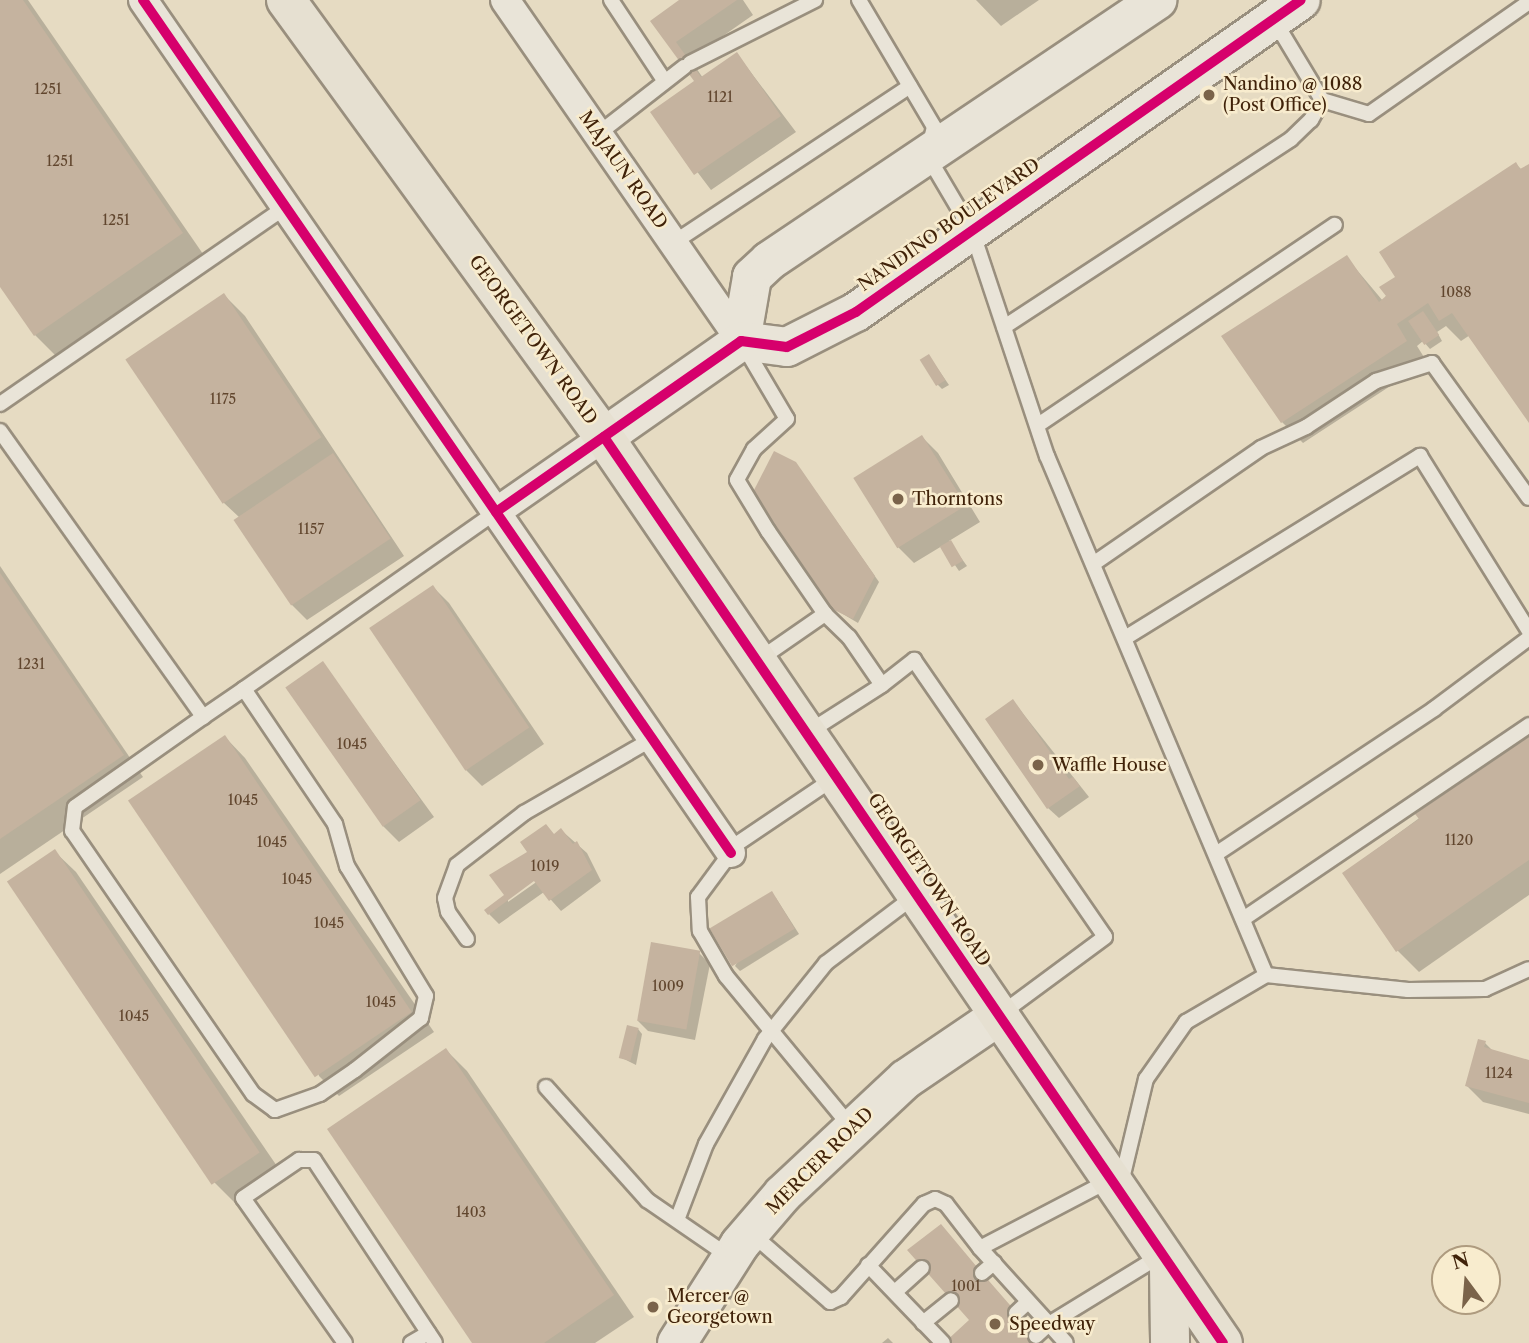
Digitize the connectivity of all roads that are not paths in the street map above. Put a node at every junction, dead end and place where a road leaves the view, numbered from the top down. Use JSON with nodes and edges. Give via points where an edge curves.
{"nodes":[{"id":1,"x":143,"y":0,"type":"edge"},
{"id":2,"x":286,"y":0,"type":"edge"},
{"id":3,"x":505,"y":0,"type":"edge"},
{"id":4,"x":611,"y":0,"type":"edge"},
{"id":5,"x":815,"y":0,"type":"edge"},
{"id":6,"x":859,"y":0,"type":"edge"},
{"id":7,"x":1157,"y":0,"type":"edge"},
{"id":8,"x":1529,"y":2,"type":"edge"},
{"id":9,"x":1288,"y":7,"type":"edge"},
{"id":10,"x":664,"y":80,"type":"junction"},
{"id":11,"x":910,"y":86,"type":"junction"},
{"id":12,"x":1322,"y":100,"type":"junction"},
{"id":13,"x":598,"y":134,"type":"junction"},
{"id":14,"x":927,"y":155,"type":"junction"},
{"id":15,"x":286,"y":207,"type":"junction"},
{"id":16,"x":1335,"y":225,"type":"dead end"},
{"id":17,"x":972,"y":231,"type":"junction"},
{"id":18,"x":673,"y":243,"type":"junction"},
{"id":19,"x":1004,"y":327,"type":"junction"},
{"id":20,"x":741,"y":341,"type":"junction"},
{"id":21,"x":0,"y":404,"type":"edge"},
{"id":22,"x":1038,"y":425,"type":"junction"},
{"id":23,"x":0,"y":431,"type":"edge"},
{"id":24,"x":604,"y":437,"type":"junction"},
{"id":25,"x":1529,"y":498,"type":"edge"},
{"id":26,"x":496,"y":512,"type":"junction"},
{"id":27,"x":1093,"y":564,"type":"junction"},
{"id":28,"x":825,"y":614,"type":"junction"},
{"id":29,"x":1529,"y":631,"type":"edge"},
{"id":30,"x":1125,"y":638,"type":"junction"},
{"id":31,"x":1529,"y":638,"type":"edge"},
{"id":32,"x":757,"y":661,"type":"junction"},
{"id":33,"x":882,"y":685,"type":"junction"},
{"id":34,"x":243,"y":689,"type":"junction"},
{"id":35,"x":204,"y":717,"type":"junction"},
{"id":36,"x":1529,"y":725,"type":"edge"},
{"id":37,"x":807,"y":733,"type":"junction"},
{"id":38,"x":653,"y":739,"type":"junction"},
{"id":39,"x":837,"y":776,"type":"junction"},
{"id":40,"x":731,"y":853,"type":"junction"},
{"id":41,"x":1216,"y":854,"type":"junction"},
{"id":42,"x":917,"y":894,"type":"junction"},
{"id":43,"x":1243,"y":919,"type":"junction"},
{"id":44,"x":467,"y":939,"type":"dead end"},
{"id":45,"x":1529,"y":969,"type":"edge"},
{"id":46,"x":1266,"y":975,"type":"junction"},
{"id":47,"x":1000,"y":1015,"type":"junction"},
{"id":48,"x":769,"y":1033,"type":"junction"},
{"id":49,"x":546,"y":1087,"type":"dead end"},
{"id":50,"x":851,"y":1127,"type":"junction"},
{"id":51,"x":1114,"y":1186,"type":"junction"},
{"id":52,"x":677,"y":1220,"type":"junction"},
{"id":53,"x":741,"y":1245,"type":"junction"},
{"id":54,"x":980,"y":1248,"type":"junction"},
{"id":55,"x":1164,"y":1262,"type":"junction"},
{"id":56,"x":994,"y":1263,"type":"junction"},
{"id":57,"x":867,"y":1265,"type":"junction"},
{"id":58,"x":922,"y":1268,"type":"dead end"},
{"id":59,"x":982,"y":1273,"type":"dead end"},
{"id":60,"x":895,"y":1292,"type":"junction"},
{"id":61,"x":951,"y":1300,"type":"dead end"},
{"id":62,"x":1028,"y":1302,"type":"junction"},
{"id":63,"x":1016,"y":1313,"type":"dead end"},
{"id":64,"x":923,"y":1323,"type":"junction"},
{"id":65,"x":1049,"y":1324,"type":"junction"},
{"id":66,"x":1036,"y":1336,"type":"dead end"},
{"id":67,"x":431,"y":1338,"type":"edge"},
{"id":68,"x":345,"y":1343,"type":"edge"},
{"id":69,"x":411,"y":1343,"type":"edge"},
{"id":70,"x":677,"y":1343,"type":"edge"},
{"id":71,"x":943,"y":1343,"type":"edge"},
{"id":72,"x":1066,"y":1343,"type":"edge"},
{"id":73,"x":1170,"y":1343,"type":"edge"},
{"id":74,"x":1223,"y":1343,"type":"edge"}],
"edges":[{"from":1,"to":15,"type":"street"},
{"from":2,"to":24,"type":"main road","name":"GEORGETOWN ROAD"},
{"from":3,"to":13,"type":"street","name":"MAJAUN ROAD"},
{"from":4,"to":10,"type":"lane"},
{"from":5,"to":10,"type":"lane"},
{"from":6,"to":11,"type":"lane"},
{"from":7,"to":14,"type":"street"},
{"from":8,"to":12,"type":"lane","via":[[1369,114]]},
{"from":9,"to":12,"type":"lane"},
{"from":9,"to":17,"type":"street","name":"NANDINO BOULEVARD"},
{"from":10,"to":13,"type":"lane"},
{"from":11,"to":14,"type":"lane","via":[[934,127]]},
{"from":11,"to":18,"type":"lane"},
{"from":12,"to":19,"type":"lane","via":[[1311,120],[1291,139]]},
{"from":13,"to":18,"type":"street","name":"MAJAUN ROAD"},
{"from":14,"to":17,"type":"lane"},
{"from":14,"to":20,"type":"street","via":[[752,276]]},
{"from":15,"to":21,"type":"lane"},
{"from":15,"to":26,"type":"street"},
{"from":16,"to":22,"type":"lane"},
{"from":17,"to":19,"type":"lane"},
{"from":17,"to":20,"type":"street","name":"NANDINO BOULEVARD","via":[[818,335],[787,348]]},
{"from":18,"to":20,"type":"street","name":"MAJAUN ROAD"},
{"from":19,"to":22,"type":"lane"},
{"from":20,"to":24,"type":"street"},
{"from":20,"to":28,"type":"lane","via":[[787,419],[754,449],[737,480]]},
{"from":22,"to":27,"type":"lane"},
{"from":23,"to":35,"type":"lane"},
{"from":24,"to":26,"type":"street"},
{"from":24,"to":32,"type":"main road","name":"GEORGETOWN ROAD"},
{"from":25,"to":27,"type":"lane","via":[[1432,363],[1376,381],[1306,427],[1261,448]]},
{"from":26,"to":34,"type":"lane"},
{"from":26,"to":38,"type":"street"},
{"from":27,"to":30,"type":"lane"},
{"from":28,"to":32,"type":"lane"},
{"from":28,"to":33,"type":"lane","via":[[849,637]]},
{"from":29,"to":30,"type":"lane","via":[[1420,456]]},
{"from":30,"to":41,"type":"lane"},
{"from":31,"to":41,"type":"lane","via":[[1434,709]]},
{"from":32,"to":37,"type":"main road","name":"GEORGETOWN ROAD"},
{"from":33,"to":37,"type":"lane"},
{"from":33,"to":47,"type":"lane","via":[[914,660],[1105,937]]},
{"from":34,"to":35,"type":"lane"},
{"from":34,"to":35,"type":"lane","via":[[335,824],[346,866],[426,996],[421,1018],[355,1070],[320,1094],[275,1111],[253,1094],[72,831],[75,807]]},
{"from":36,"to":43,"type":"lane"},
{"from":37,"to":39,"type":"main road","name":"GEORGETOWN ROAD"},
{"from":38,"to":40,"type":"street"},
{"from":38,"to":44,"type":"lane","via":[[524,813],[457,865],[445,898],[448,912]]},
{"from":39,"to":40,"type":"lane","via":[[738,843]]},
{"from":39,"to":42,"type":"main road","name":"GEORGETOWN ROAD"},
{"from":40,"to":48,"type":"lane","via":[[698,897],[700,931],[726,976]]},
{"from":41,"to":43,"type":"lane"},
{"from":42,"to":47,"type":"main road","name":"GEORGETOWN ROAD"},
{"from":42,"to":48,"type":"lane","via":[[826,964]]},
{"from":43,"to":46,"type":"lane"},
{"from":45,"to":46,"type":"lane","via":[[1485,989],[1408,990]]},
{"from":46,"to":51,"type":"lane","via":[[1186,1022],[1146,1079]]},
{"from":47,"to":50,"type":"street","name":"MERCER ROAD","via":[[906,1079]]},
{"from":47,"to":51,"type":"main road","name":"GEORGETOWN ROAD"},
{"from":48,"to":50,"type":"lane"},
{"from":48,"to":52,"type":"lane","via":[[706,1144]]},
{"from":49,"to":52,"type":"lane","via":[[647,1200]]},
{"from":50,"to":53,"type":"street","name":"MERCER ROAD"},
{"from":51,"to":54,"type":"lane"},
{"from":51,"to":55,"type":"main road","name":"GEORGETOWN ROAD"},
{"from":52,"to":53,"type":"lane"},
{"from":53,"to":57,"type":"lane","via":[[830,1302],[841,1297]]},
{"from":53,"to":70,"type":"street","name":"MERCER ROAD"},
{"from":54,"to":56,"type":"lane"},
{"from":54,"to":57,"type":"lane","via":[[960,1236],[946,1205],[935,1199],[923,1204]]},
{"from":55,"to":65,"type":"lane"},
{"from":55,"to":73,"type":"main road"},
{"from":55,"to":74,"type":"main road","name":"GEORGETOWN ROAD"},
{"from":56,"to":59,"type":"lane"},
{"from":56,"to":62,"type":"lane"},
{"from":57,"to":60,"type":"lane"},
{"from":58,"to":60,"type":"lane"},
{"from":60,"to":64,"type":"lane"},
{"from":61,"to":64,"type":"lane"},
{"from":62,"to":63,"type":"lane"},
{"from":62,"to":65,"type":"lane"},
{"from":64,"to":71,"type":"lane"},
{"from":65,"to":66,"type":"lane"},
{"from":65,"to":72,"type":"lane"},
{"from":67,"to":68,"type":"lane","via":[[314,1160],[299,1160],[243,1198]]},
{"from":67,"to":69,"type":"lane"}]}
